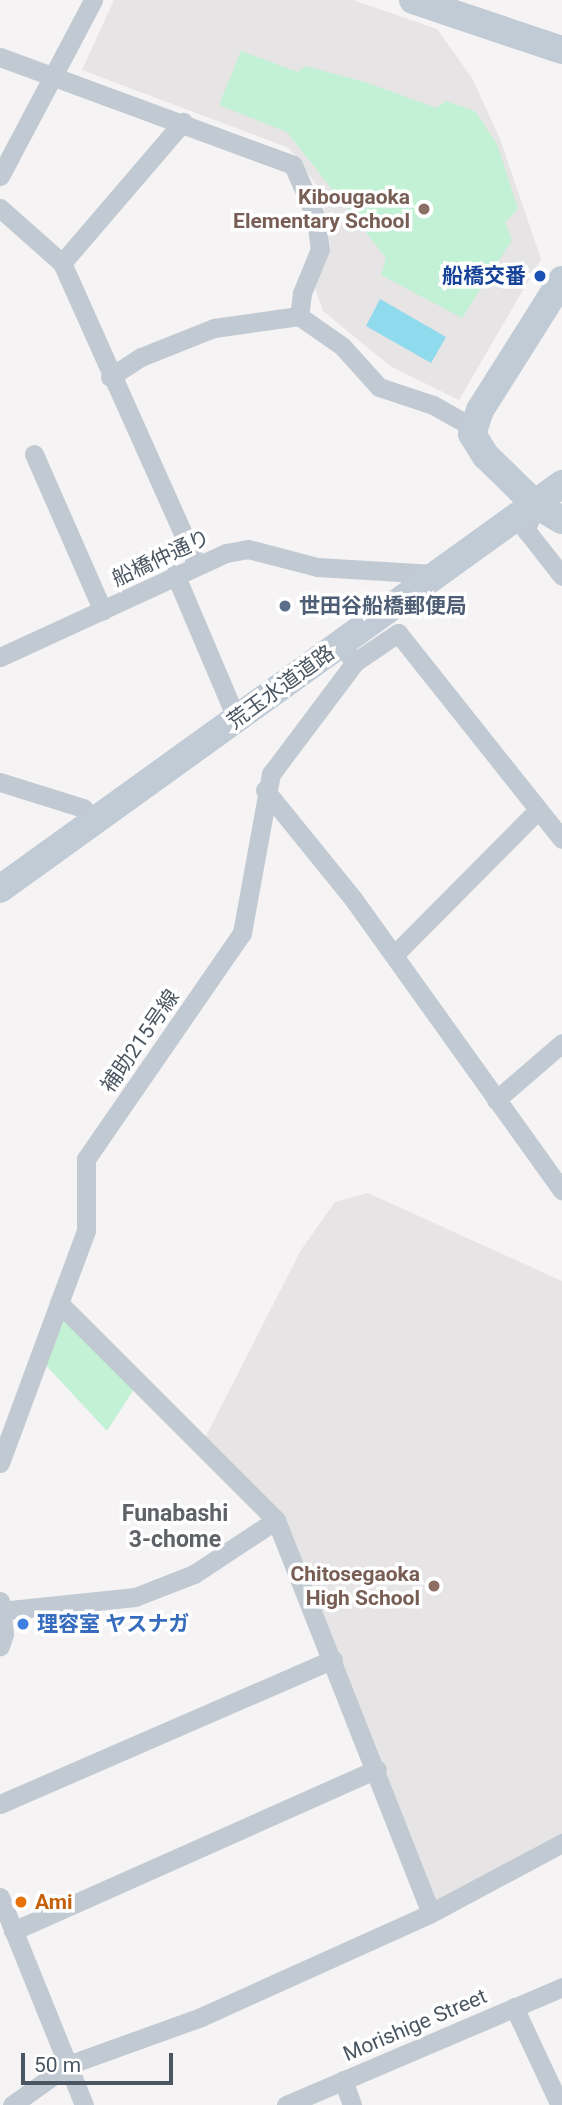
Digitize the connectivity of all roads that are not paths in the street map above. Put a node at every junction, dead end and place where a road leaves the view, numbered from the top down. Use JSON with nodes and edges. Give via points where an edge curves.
{"nodes":[{"id":1,"x":93,"y":0,"type":"edge"},
{"id":2,"x":413,"y":0,"type":"edge"},
{"id":3,"x":562,"y":50,"type":"edge"},
{"id":4,"x":0,"y":57,"type":"edge"},
{"id":5,"x":58,"y":75,"type":"junction"},
{"id":6,"x":183,"y":122,"type":"junction"},
{"id":7,"x":0,"y":176,"type":"edge"},
{"id":8,"x":0,"y":208,"type":"edge"},
{"id":9,"x":62,"y":263,"type":"junction"},
{"id":10,"x":562,"y":280,"type":"edge"},
{"id":11,"x":299,"y":316,"type":"junction"},
{"id":12,"x":110,"y":377,"type":"junction"},
{"id":13,"x":472,"y":427,"type":"junction"},
{"id":14,"x":34,"y":454,"type":"dead end"},
{"id":15,"x":562,"y":484,"type":"edge"},
{"id":16,"x":535,"y":504,"type":"junction"},
{"id":17,"x":562,"y":520,"type":"edge"},
{"id":18,"x":196,"y":563,"type":"junction"},
{"id":19,"x":176,"y":574,"type":"junction"},
{"id":20,"x":434,"y":575,"type":"junction"},
{"id":21,"x":562,"y":576,"type":"edge"},
{"id":22,"x":103,"y":611,"type":"junction"},
{"id":23,"x":390,"y":623,"type":"junction"},
{"id":24,"x":347,"y":654,"type":"junction"},
{"id":25,"x":1,"y":660,"type":"edge"},
{"id":26,"x":236,"y":718,"type":"junction"},
{"id":27,"x":0,"y":782,"type":"edge"},
{"id":28,"x":265,"y":790,"type":"junction"},
{"id":29,"x":538,"y":810,"type":"junction"},
{"id":30,"x":94,"y":822,"type":"junction"},
{"id":31,"x":562,"y":839,"type":"edge"},
{"id":32,"x":0,"y":889,"type":"edge"},
{"id":33,"x":394,"y":955,"type":"junction"},
{"id":34,"x":562,"y":1043,"type":"edge"},
{"id":35,"x":496,"y":1100,"type":"junction"},
{"id":36,"x":562,"y":1190,"type":"edge"},
{"id":37,"x":59,"y":1303,"type":"junction"},
{"id":38,"x":0,"y":1464,"type":"edge"},
{"id":39,"x":276,"y":1520,"type":"junction"},
{"id":40,"x":1,"y":1608,"type":"edge"},
{"id":41,"x":0,"y":1646,"type":"edge"},
{"id":42,"x":333,"y":1659,"type":"junction"},
{"id":43,"x":377,"y":1769,"type":"junction"},
{"id":44,"x":0,"y":1804,"type":"edge"},
{"id":45,"x":562,"y":1843,"type":"edge"},
{"id":46,"x":0,"y":1897,"type":"edge"},
{"id":47,"x":431,"y":1913,"type":"junction"},
{"id":48,"x":13,"y":1931,"type":"junction"},
{"id":49,"x":562,"y":1987,"type":"edge"},
{"id":50,"x":514,"y":2007,"type":"junction"},
{"id":51,"x":68,"y":2065,"type":"junction"},
{"id":52,"x":343,"y":2080,"type":"junction"},
{"id":53,"x":12,"y":2105,"type":"edge"},
{"id":54,"x":84,"y":2105,"type":"edge"},
{"id":55,"x":286,"y":2105,"type":"edge"},
{"id":56,"x":352,"y":2105,"type":"edge"},
{"id":57,"x":560,"y":2105,"type":"edge"}],
"edges":[{"from":1,"to":5,"type":"street"},
{"from":2,"to":3,"type":"main road"},
{"from":4,"to":5,"type":"street"},
{"from":5,"to":6,"type":"street"},
{"from":5,"to":7,"type":"street"},
{"from":6,"to":9,"type":"street"},
{"from":6,"to":11,"type":"street","via":[[282,158],[300,175],[316,218],[320,249],[302,293]]},
{"from":8,"to":9,"type":"street"},
{"from":9,"to":12,"type":"street"},
{"from":10,"to":13,"type":"main road"},
{"from":11,"to":12,"type":"street","via":[[214,328],[141,357]]},
{"from":11,"to":13,"type":"street","via":[[342,345],[379,387],[433,405]]},
{"from":12,"to":18,"type":"street"},
{"from":13,"to":16,"type":"main road","via":[[474,441]]},
{"from":14,"to":22,"type":"street"},
{"from":15,"to":16,"type":"main road","name":"荒玉水道道路"},
{"from":16,"to":17,"type":"main road"},
{"from":16,"to":20,"type":"main road","name":"荒玉水道道路"},
{"from":16,"to":21,"type":"street","via":[[526,530]]},
{"from":18,"to":19,"type":"street","name":"船橋仲通り"},
{"from":18,"to":20,"type":"street","name":"船橋仲通り","via":[[248,550],[317,567]]},
{"from":19,"to":22,"type":"street","name":"船橋仲通り"},
{"from":19,"to":26,"type":"street"},
{"from":20,"to":23,"type":"main road","name":"荒玉水道道路"},
{"from":22,"to":25,"type":"street","name":"船橋仲通り"},
{"from":23,"to":24,"type":"main road","name":"荒玉水道道路"},
{"from":23,"to":29,"type":"street"},
{"from":24,"to":26,"type":"main road","name":"荒玉水道道路"},
{"from":24,"to":28,"type":"street","name":"補助215号線","via":[[276,763]]},
{"from":26,"to":30,"type":"main road","name":"荒玉水道道路"},
{"from":27,"to":30,"type":"street","via":[[83,808]]},
{"from":28,"to":33,"type":"street","via":[[286,811]]},
{"from":28,"to":37,"type":"street","name":"補助215号線","via":[[242,933],[86,1159],[86,1230]]},
{"from":29,"to":31,"type":"street"},
{"from":29,"to":33,"type":"street"},
{"from":30,"to":32,"type":"main road","name":"荒玉水道道路"},
{"from":33,"to":35,"type":"street"},
{"from":34,"to":35,"type":"street"},
{"from":35,"to":36,"type":"street"},
{"from":37,"to":38,"type":"street","name":"補助215号線"},
{"from":37,"to":39,"type":"street"},
{"from":39,"to":40,"type":"street","via":[[194,1574],[135,1597]]},
{"from":39,"to":42,"type":"street"},
{"from":40,"to":41,"type":"street"},
{"from":42,"to":43,"type":"street"},
{"from":42,"to":44,"type":"street"},
{"from":43,"to":47,"type":"street"},
{"from":43,"to":48,"type":"street"},
{"from":45,"to":47,"type":"street"},
{"from":46,"to":48,"type":"street"},
{"from":47,"to":51,"type":"street","via":[[201,2017]]},
{"from":48,"to":51,"type":"street"},
{"from":49,"to":50,"type":"street","name":"Morishige Street"},
{"from":50,"to":52,"type":"street","name":"Morishige Street"},
{"from":50,"to":57,"type":"street"},
{"from":51,"to":53,"type":"street"},
{"from":51,"to":54,"type":"street"},
{"from":52,"to":55,"type":"street","name":"Morishige Street"},
{"from":52,"to":56,"type":"street"}]}
